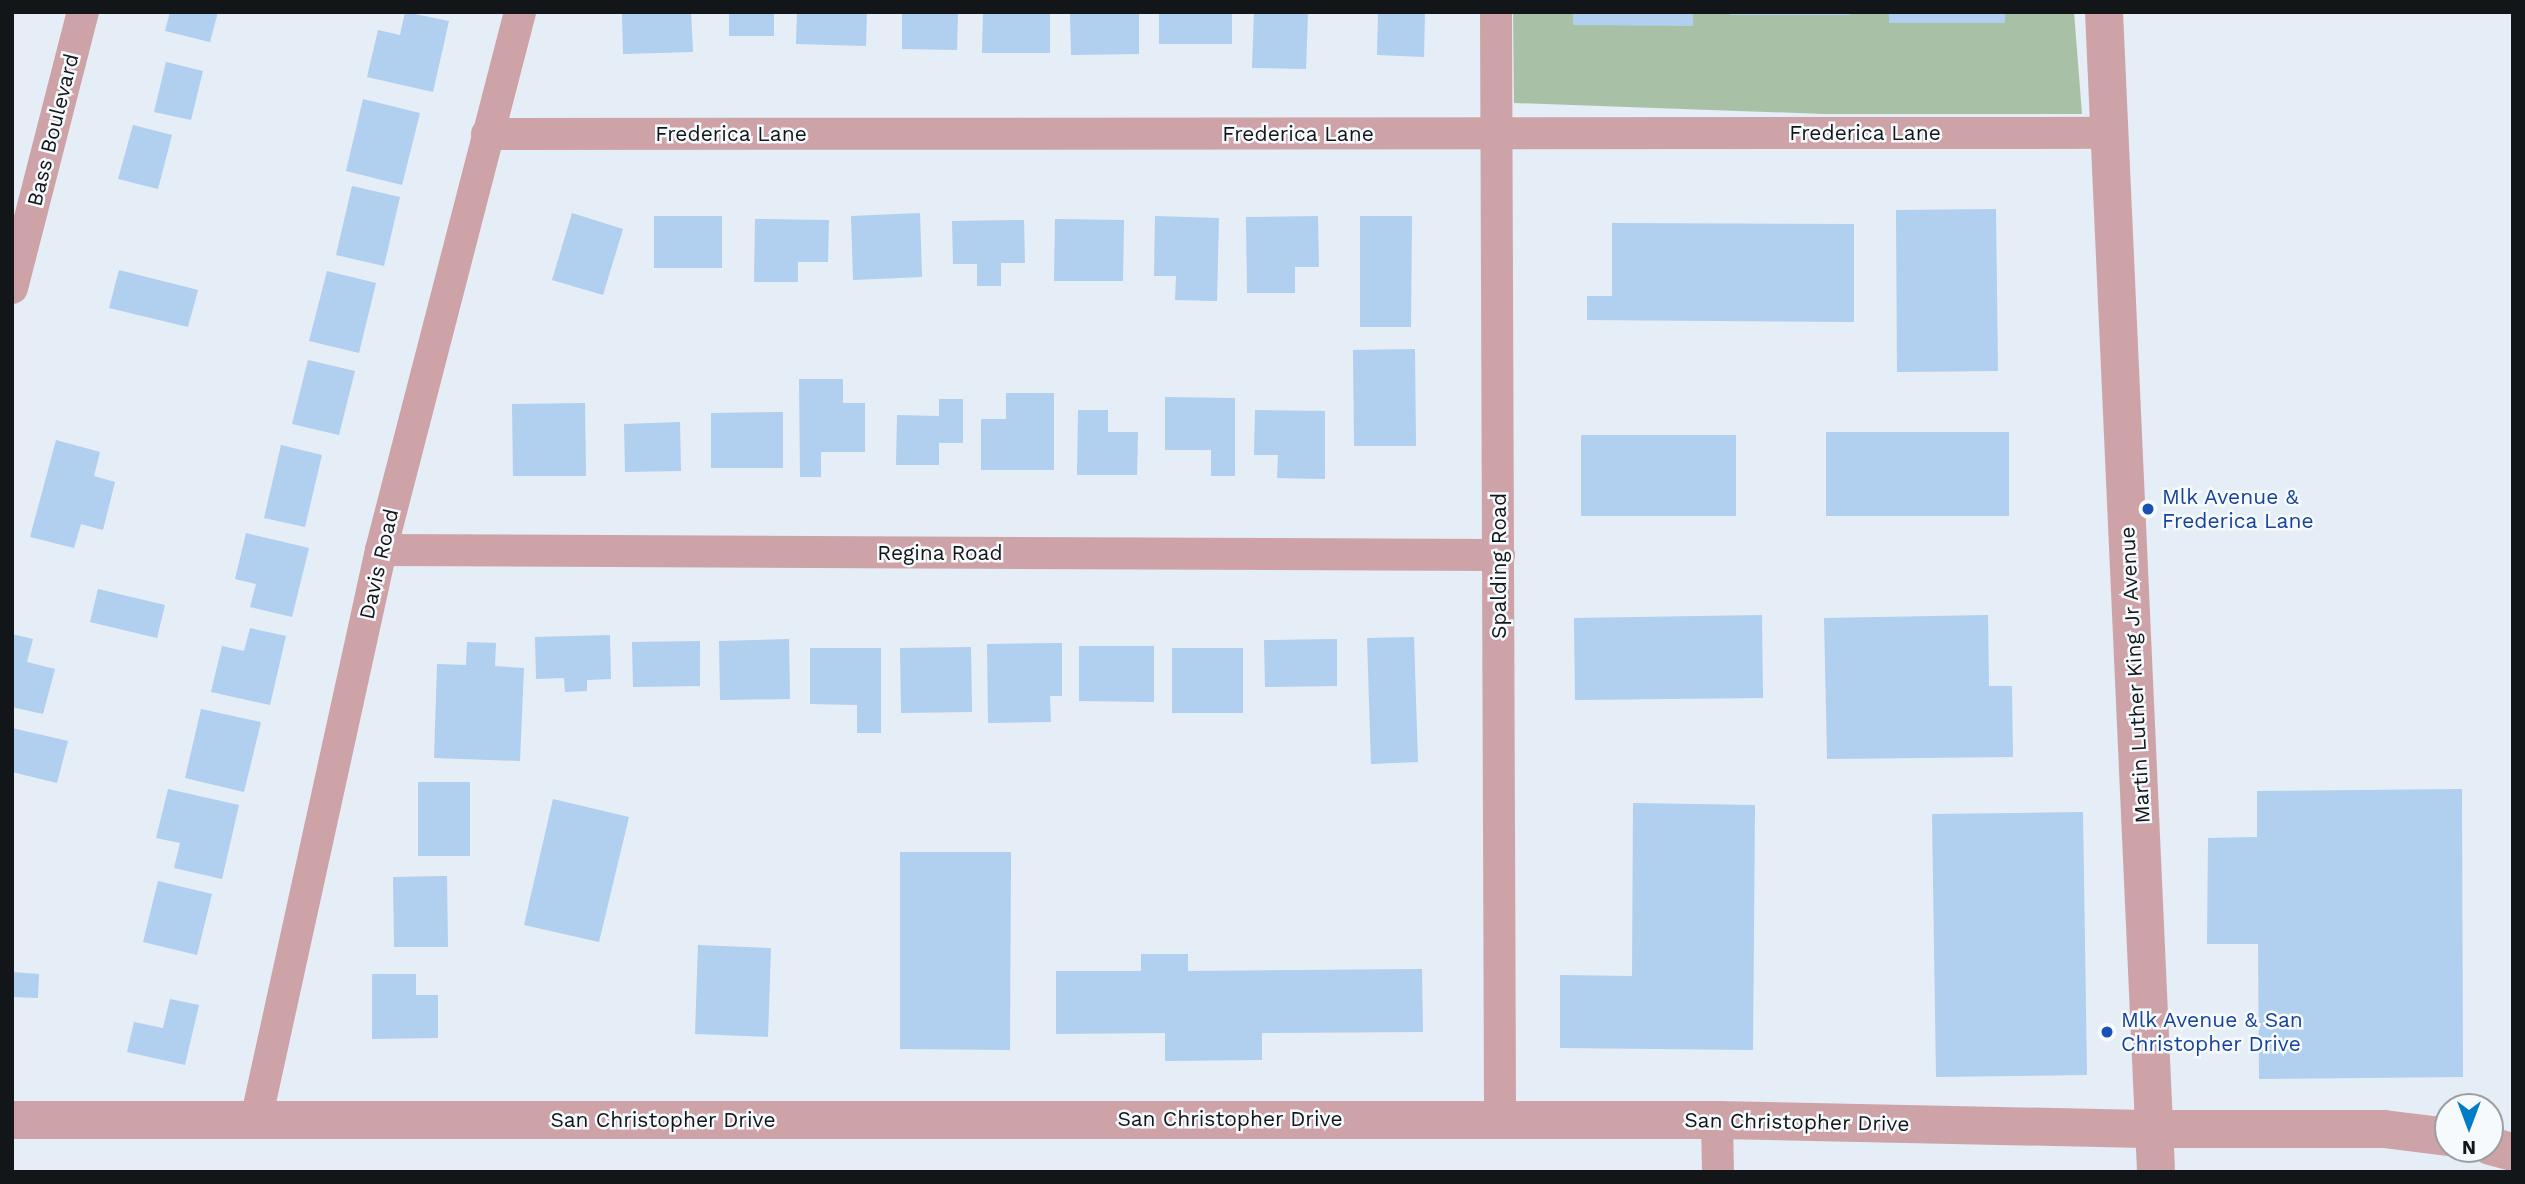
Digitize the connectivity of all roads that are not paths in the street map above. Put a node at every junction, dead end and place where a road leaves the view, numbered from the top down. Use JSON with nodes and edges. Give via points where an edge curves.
{"nodes":[{"id":1,"x":82,"y":12,"type":"edge"},
{"id":2,"x":520,"y":12,"type":"edge"},
{"id":3,"x":1496,"y":12,"type":"edge"},
{"id":4,"x":2104,"y":12,"type":"edge"},
{"id":5,"x":2109,"y":133,"type":"junction"},
{"id":6,"x":487,"y":134,"type":"junction"},
{"id":7,"x":1497,"y":134,"type":"junction"},
{"id":8,"x":12,"y":288,"type":"edge"},
{"id":9,"x":381,"y":550,"type":"junction"},
{"id":10,"x":1499,"y":555,"type":"junction"},
{"id":11,"x":12,"y":1119,"type":"edge"},
{"id":12,"x":1500,"y":1119,"type":"junction"},
{"id":13,"x":256,"y":1120,"type":"junction"},
{"id":14,"x":1717,"y":1120,"type":"junction"},
{"id":15,"x":2156,"y":1129,"type":"junction"},
{"id":16,"x":2434,"y":1135,"type":"edge"},
{"id":17,"x":1718,"y":1172,"type":"edge"},
{"id":18,"x":2156,"y":1172,"type":"edge"}],
"edges":[{"from":1,"to":8,"type":"street","name":"Bass Boulevard"},
{"from":2,"to":6,"type":"street","name":"Davis Road"},
{"from":3,"to":7,"type":"street","name":"Spalding Road"},
{"from":4,"to":5,"type":"street","name":"Martin Luther King Jr Avenue"},
{"from":5,"to":7,"type":"street","name":"Frederica Lane"},
{"from":5,"to":15,"type":"street","name":"Martin Luther King Jr Avenue"},
{"from":6,"to":7,"type":"street","name":"Frederica Lane"},
{"from":6,"to":9,"type":"street","name":"Davis Road"},
{"from":7,"to":10,"type":"street","name":"Spalding Road"},
{"from":9,"to":10,"type":"street","name":"Regina Road"},
{"from":9,"to":13,"type":"street","name":"Davis Road"},
{"from":10,"to":12,"type":"street","name":"Spalding Road"},
{"from":11,"to":13,"type":"street","name":"San Christopher Drive"},
{"from":12,"to":13,"type":"street","name":"San Christopher Drive"},
{"from":12,"to":14,"type":"street","name":"San Christopher Drive"},
{"from":14,"to":15,"type":"street","name":"San Christopher Drive"},
{"from":14,"to":17,"type":"street"},
{"from":15,"to":16,"type":"street","name":"San Christopher Drive","via":[[2384,1129]]},
{"from":15,"to":18,"type":"street","name":"Martin Luther King Jr Avenue"}]}
